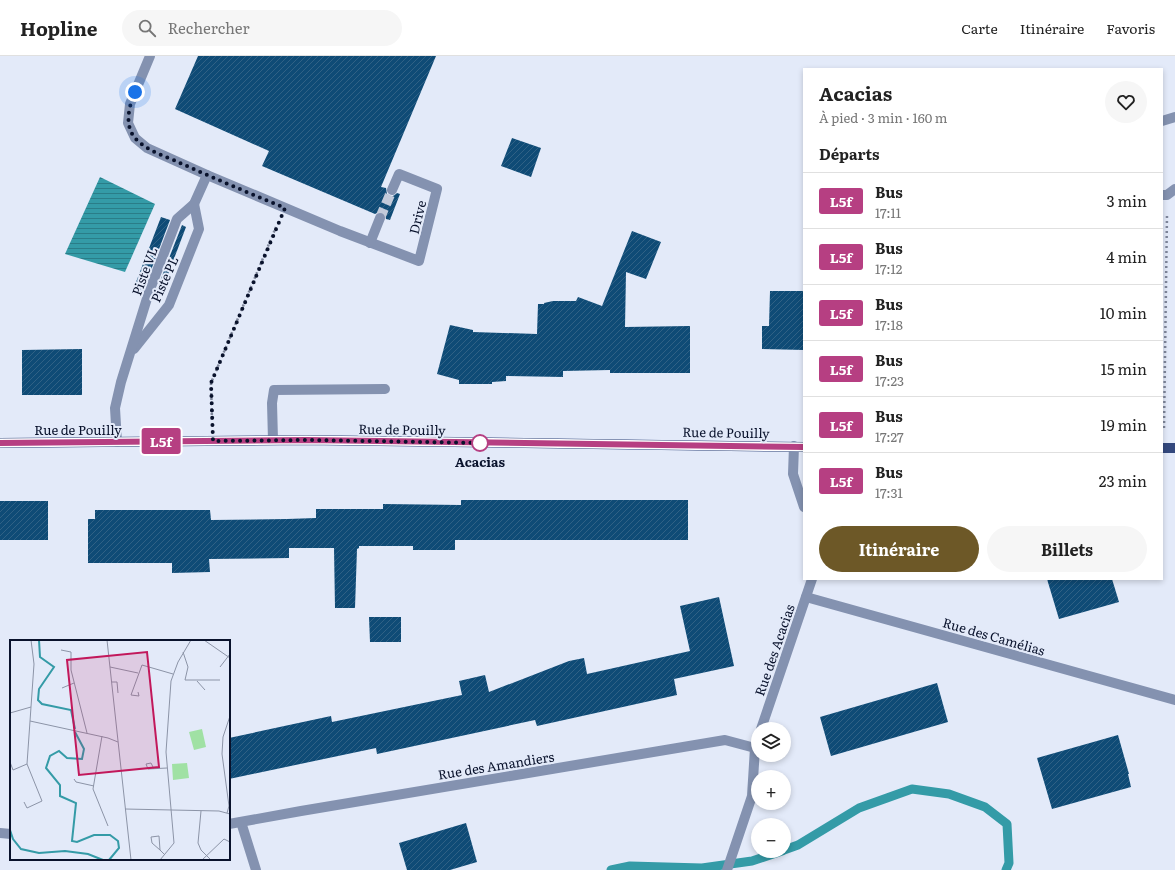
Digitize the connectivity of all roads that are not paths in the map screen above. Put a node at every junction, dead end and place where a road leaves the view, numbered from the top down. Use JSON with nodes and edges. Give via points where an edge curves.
{"nodes":[{"id":1,"x":150,"y":56,"type":"edge"},
{"id":2,"x":1175,"y":117,"type":"edge"},
{"id":3,"x":1163,"y":121,"type":"edge"},
{"id":4,"x":207,"y":175,"type":"junction"},
{"id":5,"x":392,"y":190,"type":"tunnel mouth"},
{"id":6,"x":194,"y":204,"type":"junction"},
{"id":7,"x":380,"y":218,"type":"tunnel mouth"},
{"id":8,"x":370,"y":243,"type":"junction"},
{"id":9,"x":130,"y":355,"type":"junction"},
{"id":10,"x":385,"y":389,"type":"dead end"},
{"id":11,"x":273,"y":440,"type":"junction"},
{"id":12,"x":116,"y":442,"type":"junction"},
{"id":13,"x":0,"y":443,"type":"edge"},
{"id":14,"x":799,"y":447,"type":"edge"},
{"id":15,"x":1163,"y":448,"type":"edge"},
{"id":16,"x":1175,"y":448,"type":"edge"},
{"id":17,"x":803,"y":504,"type":"edge"},
{"id":18,"x":812,"y":580,"type":"edge"},
{"id":19,"x":806,"y":597,"type":"junction"},
{"id":20,"x":1175,"y":700,"type":"edge"},
{"id":21,"x":763,"y":722,"type":"edge"},
{"id":22,"x":751,"y":743,"type":"edge"},
{"id":23,"x":755,"y":762,"type":"edge"},
{"id":24,"x":241,"y":822,"type":"junction"},
{"id":25,"x":230,"y":824,"type":"edge"},
{"id":26,"x":0,"y":833,"type":"edge"},
{"id":27,"x":10,"y":834,"type":"edge"},
{"id":28,"x":256,"y":870,"type":"edge"},
{"id":29,"x":727,"y":870,"type":"edge"}],
"edges":[{"from":1,"to":4,"type":"street","via":[[130,104],[128,123],[135,138],[147,148]]},
{"from":2,"to":3,"type":"street"},
{"from":4,"to":6,"type":"street"},
{"from":4,"to":8,"type":"street"},
{"from":5,"to":8,"type":"street","name":"Drive","via":[[399,174],[437,189],[419,262]]},
{"from":6,"to":9,"type":"street","name":"Piste VL","via":[[177,219],[149,292]]},
{"from":6,"to":9,"type":"street","name":"Piste PL","via":[[199,230],[169,305]]},
{"from":7,"to":8,"type":"street"},
{"from":9,"to":12,"type":"street","name":"Piste VL","via":[[115,408]]},
{"from":10,"to":11,"type":"street","via":[[274,390]]},
{"from":11,"to":12,"type":"main road","name":"Rue de Pouilly"},
{"from":11,"to":14,"type":"main road","name":"Rue de Pouilly"},
{"from":12,"to":13,"type":"main road","name":"Rue de Pouilly"},
{"from":14,"to":17,"type":"street","via":[[793,474]]},
{"from":15,"to":16,"type":"main road"},
{"from":18,"to":19,"type":"street","name":"Rue des Acacias"},
{"from":19,"to":20,"type":"street","name":"Rue des Camélias"},
{"from":19,"to":21,"type":"street","name":"Rue des Acacias"},
{"from":22,"to":24,"type":"street","name":"Rue des Amandiers","via":[[725,740]]},
{"from":23,"to":29,"type":"street","via":[[752,796]]},
{"from":24,"to":25,"type":"street","name":"Rue des Amandiers"},
{"from":24,"to":28,"type":"street"},
{"from":26,"to":27,"type":"street"}]}
